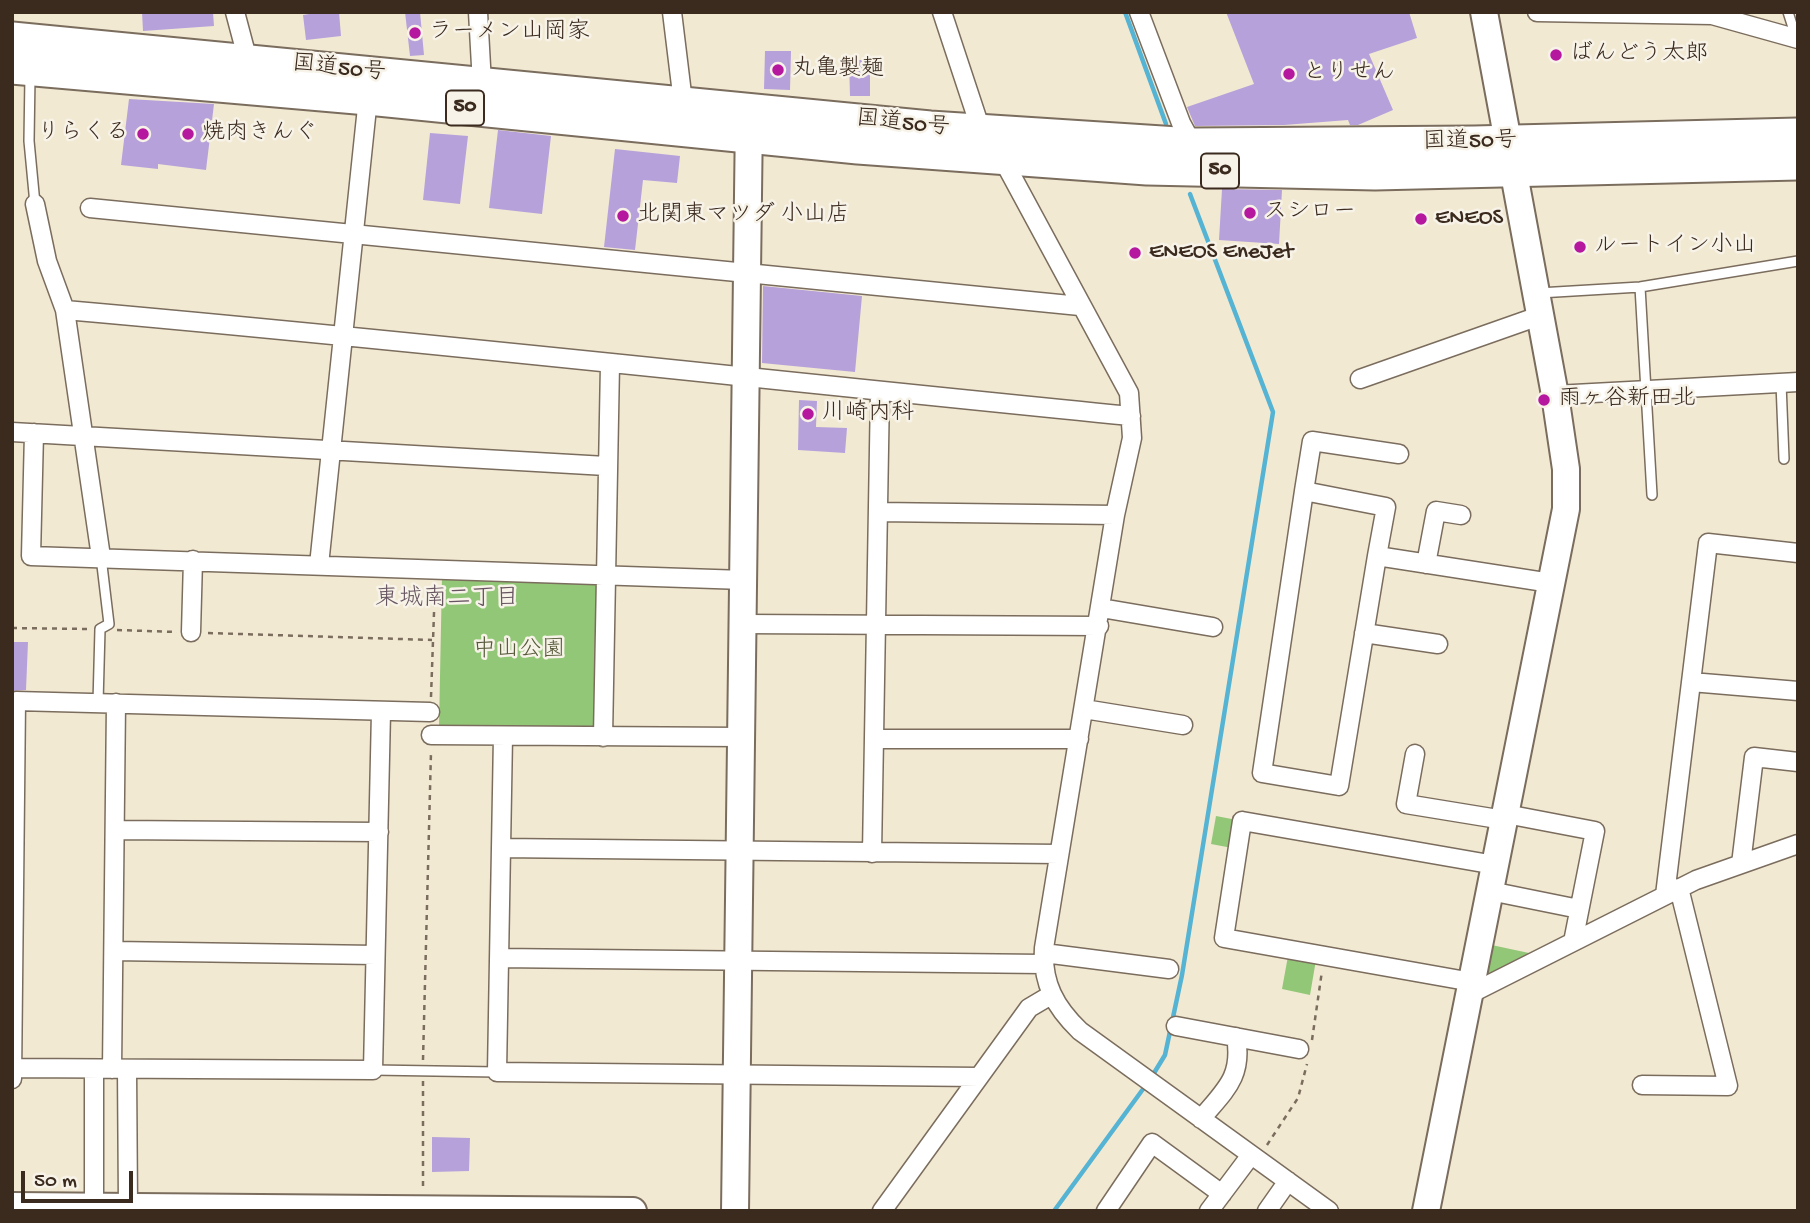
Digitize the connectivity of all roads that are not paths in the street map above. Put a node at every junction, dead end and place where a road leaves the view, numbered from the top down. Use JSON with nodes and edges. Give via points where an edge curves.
{"nodes":[{"id":1,"x":235,"y":12,"type":"edge"},
{"id":2,"x":478,"y":12,"type":"edge"},
{"id":3,"x":672,"y":12,"type":"edge"},
{"id":4,"x":943,"y":12,"type":"edge"},
{"id":5,"x":1139,"y":12,"type":"edge"},
{"id":6,"x":1484,"y":12,"type":"edge"},
{"id":7,"x":1537,"y":12,"type":"edge"},
{"id":8,"x":1788,"y":12,"type":"edge"},
{"id":9,"x":1680,"y":13,"type":"edge"},
{"id":10,"x":12,"y":39,"type":"edge"},
{"id":11,"x":1797,"y":39,"type":"edge"},
{"id":12,"x":248,"y":61,"type":"junction"},
{"id":13,"x":21,"y":68,"type":"edge"},
{"id":14,"x":482,"y":83,"type":"junction"},
{"id":15,"x":368,"y":98,"type":"junction"},
{"id":16,"x":683,"y":102,"type":"junction"},
{"id":17,"x":749,"y":123,"type":"junction"},
{"id":18,"x":1798,"y":135,"type":"edge"},
{"id":19,"x":992,"y":145,"type":"junction"},
{"id":20,"x":1193,"y":145,"type":"junction"},
{"id":21,"x":1508,"y":156,"type":"junction"},
{"id":22,"x":1798,"y":163,"type":"edge"},
{"id":23,"x":35,"y":204,"type":"joint"},
{"id":24,"x":90,"y":208,"type":"dead end"},
{"id":25,"x":353,"y":233,"type":"junction"},
{"id":26,"x":1798,"y":261,"type":"edge"},
{"id":27,"x":749,"y":274,"type":"junction"},
{"id":28,"x":1640,"y":287,"type":"junction"},
{"id":29,"x":1537,"y":304,"type":"junction"},
{"id":30,"x":1080,"y":306,"type":"junction"},
{"id":31,"x":65,"y":310,"type":"junction"},
{"id":32,"x":343,"y":334,"type":"junction"},
{"id":33,"x":610,"y":364,"type":"junction"},
{"id":34,"x":746,"y":377,"type":"junction"},
{"id":35,"x":1360,"y":379,"type":"dead end"},
{"id":36,"x":1789,"y":383,"type":"edge"},
{"id":37,"x":1646,"y":390,"type":"junction"},
{"id":38,"x":880,"y":391,"type":"junction"},
{"id":39,"x":1555,"y":395,"type":"junction"},
{"id":40,"x":1131,"y":416,"type":"junction"},
{"id":41,"x":12,"y":432,"type":"edge"},
{"id":42,"x":34,"y":433,"type":"junction"},
{"id":43,"x":83,"y":436,"type":"junction"},
{"id":44,"x":330,"y":452,"type":"junction"},
{"id":45,"x":1399,"y":454,"type":"dead end"},
{"id":46,"x":1784,"y":459,"type":"dead end"},
{"id":47,"x":606,"y":466,"type":"junction"},
{"id":48,"x":1304,"y":491,"type":"junction"},
{"id":49,"x":1652,"y":495,"type":"dead end"},
{"id":50,"x":878,"y":512,"type":"junction"},
{"id":51,"x":1115,"y":515,"type":"junction"},
{"id":52,"x":1461,"y":515,"type":"dead end"},
{"id":53,"x":1798,"y":553,"type":"edge"},
{"id":54,"x":1377,"y":556,"type":"junction"},
{"id":55,"x":101,"y":557,"type":"junction"},
{"id":56,"x":193,"y":561,"type":"junction"},
{"id":57,"x":1426,"y":564,"type":"junction"},
{"id":58,"x":319,"y":565,"type":"junction"},
{"id":59,"x":606,"y":574,"type":"junction"},
{"id":60,"x":744,"y":580,"type":"junction"},
{"id":61,"x":1551,"y":583,"type":"junction"},
{"id":62,"x":1100,"y":617,"type":"junction"},
{"id":63,"x":743,"y":624,"type":"junction"},
{"id":64,"x":876,"y":624,"type":"junction"},
{"id":65,"x":1213,"y":627,"type":"dead end"},
{"id":66,"x":191,"y":632,"type":"road end"},
{"id":67,"x":1364,"y":634,"type":"junction"},
{"id":68,"x":1438,"y":644,"type":"dead end"},
{"id":69,"x":1691,"y":682,"type":"junction"},
{"id":70,"x":1798,"y":691,"type":"edge"},
{"id":71,"x":107,"y":703,"type":"junction"},
{"id":72,"x":1084,"y":709,"type":"junction"},
{"id":73,"x":381,"y":712,"type":"junction"},
{"id":74,"x":430,"y":712,"type":"road end"},
{"id":75,"x":1183,"y":725,"type":"dead end"},
{"id":76,"x":431,"y":735,"type":"road end"},
{"id":77,"x":503,"y":736,"type":"junction"},
{"id":78,"x":603,"y":737,"type":"junction"},
{"id":79,"x":741,"y":737,"type":"junction"},
{"id":80,"x":875,"y":739,"type":"junction"},
{"id":81,"x":1079,"y":739,"type":"junction"},
{"id":82,"x":1415,"y":754,"type":"dead end"},
{"id":83,"x":1798,"y":762,"type":"edge"},
{"id":84,"x":1505,"y":817,"type":"junction"},
{"id":85,"x":116,"y":830,"type":"junction"},
{"id":86,"x":379,"y":832,"type":"junction"},
{"id":87,"x":1798,"y":844,"type":"edge"},
{"id":88,"x":500,"y":848,"type":"junction"},
{"id":89,"x":740,"y":852,"type":"junction"},
{"id":90,"x":872,"y":853,"type":"junction"},
{"id":91,"x":1059,"y":854,"type":"junction"},
{"id":92,"x":1741,"y":864,"type":"junction"},
{"id":93,"x":1493,"y":878,"type":"junction"},
{"id":94,"x":13,"y":886,"type":"edge"},
{"id":95,"x":1672,"y":892,"type":"junction"},
{"id":96,"x":1580,"y":909,"type":"junction"},
{"id":97,"x":1573,"y":942,"type":"junction"},
{"id":98,"x":114,"y":951,"type":"junction"},
{"id":99,"x":375,"y":955,"type":"junction"},
{"id":100,"x":499,"y":958,"type":"junction"},
{"id":101,"x":1043,"y":959,"type":"junction"},
{"id":102,"x":739,"y":961,"type":"junction"},
{"id":103,"x":1169,"y":969,"type":"dead end"},
{"id":104,"x":1471,"y":988,"type":"junction"},
{"id":105,"x":1051,"y":995,"type":"junction"},
{"id":106,"x":1176,"y":1026,"type":"dead end"},
{"id":107,"x":1236,"y":1037,"type":"junction"},
{"id":108,"x":1299,"y":1049,"type":"dead end"},
{"id":109,"x":111,"y":1069,"type":"junction"},
{"id":110,"x":373,"y":1070,"type":"junction"},
{"id":111,"x":496,"y":1072,"type":"junction"},
{"id":112,"x":13,"y":1073,"type":"edge"},
{"id":113,"x":737,"y":1075,"type":"junction"},
{"id":114,"x":979,"y":1077,"type":"junction"},
{"id":115,"x":1642,"y":1085,"type":"dead end"},
{"id":116,"x":1201,"y":1119,"type":"junction"},
{"id":117,"x":1251,"y":1155,"type":"junction"},
{"id":118,"x":1288,"y":1181,"type":"junction"},
{"id":119,"x":1222,"y":1194,"type":"junction"},
{"id":120,"x":12,"y":1206,"type":"edge"},
{"id":121,"x":111,"y":1207,"type":"edge"},
{"id":122,"x":349,"y":1210,"type":"edge"},
{"id":123,"x":549,"y":1210,"type":"edge"},
{"id":124,"x":633,"y":1211,"type":"edge"},
{"id":125,"x":735,"y":1211,"type":"edge"},
{"id":126,"x":882,"y":1211,"type":"edge"},
{"id":127,"x":1106,"y":1211,"type":"edge"},
{"id":128,"x":1209,"y":1211,"type":"edge"},
{"id":129,"x":1266,"y":1211,"type":"edge"},
{"id":130,"x":1329,"y":1211,"type":"edge"},
{"id":131,"x":1426,"y":1211,"type":"edge"}],
"edges":[{"from":1,"to":12,"type":"street"},
{"from":2,"to":14,"type":"street"},
{"from":3,"to":16,"type":"street"},
{"from":4,"to":19,"type":"street"},
{"from":5,"to":20,"type":"street"},
{"from":6,"to":21,"type":"street"},
{"from":7,"to":9,"type":"street"},
{"from":8,"to":11,"type":"lane"},
{"from":9,"to":11,"type":"street","via":[[1712,15]]},
{"from":10,"to":12,"type":"highway","name":"国道50号","number":"50"},
{"from":12,"to":14,"type":"highway","name":"国道50号","number":"50"},
{"from":13,"to":15,"type":"highway","name":"国道50号","number":"50"},
{"from":13,"to":23,"type":"lane"},
{"from":14,"to":16,"type":"highway","name":"国道50号","number":"50"},
{"from":15,"to":17,"type":"highway","name":"国道50号","number":"50"},
{"from":15,"to":25,"type":"street"},
{"from":16,"to":17,"type":"highway","name":"国道50号","number":"50"},
{"from":17,"to":19,"type":"highway","name":"国道50号","number":"50"},
{"from":17,"to":27,"type":"street"},
{"from":18,"to":21,"type":"highway","name":"国道50号","number":"50"},
{"from":19,"to":20,"type":"highway","name":"国道50号","number":"50"},
{"from":19,"to":21,"type":"highway","name":"国道50号","number":"50","via":[[1147,169],[1273,173]]},
{"from":19,"to":30,"type":"street"},
{"from":20,"to":21,"type":"highway","name":"国道50号","number":"50"},
{"from":21,"to":22,"type":"highway","name":"国道50号","number":"50"},
{"from":21,"to":29,"type":"street"},
{"from":23,"to":31,"type":"street","via":[[47,261]]},
{"from":24,"to":25,"type":"street"},
{"from":25,"to":27,"type":"street"},
{"from":25,"to":32,"type":"street"},
{"from":26,"to":28,"type":"lane"},
{"from":27,"to":30,"type":"street"},
{"from":27,"to":34,"type":"street"},
{"from":28,"to":29,"type":"lane"},
{"from":28,"to":37,"type":"lane"},
{"from":29,"to":35,"type":"street"},
{"from":29,"to":39,"type":"street"},
{"from":30,"to":40,"type":"street","via":[[1129,393]]},
{"from":31,"to":32,"type":"street"},
{"from":31,"to":43,"type":"street"},
{"from":32,"to":33,"type":"street"},
{"from":32,"to":44,"type":"street"},
{"from":33,"to":34,"type":"street"},
{"from":33,"to":47,"type":"street"},
{"from":34,"to":38,"type":"street"},
{"from":34,"to":60,"type":"street"},
{"from":36,"to":37,"type":"street"},
{"from":36,"to":46,"type":"lane"},
{"from":37,"to":39,"type":"street"},
{"from":37,"to":49,"type":"lane"},
{"from":38,"to":40,"type":"street"},
{"from":38,"to":50,"type":"street"},
{"from":39,"to":61,"type":"street","via":[[1568,486]]},
{"from":40,"to":51,"type":"street","via":[[1132,438]]},
{"from":41,"to":42,"type":"street"},
{"from":42,"to":43,"type":"street"},
{"from":42,"to":55,"type":"street","via":[[31,556]]},
{"from":43,"to":44,"type":"street"},
{"from":43,"to":55,"type":"street"},
{"from":44,"to":47,"type":"street"},
{"from":44,"to":58,"type":"street"},
{"from":45,"to":48,"type":"street","via":[[1312,441]]},
{"from":47,"to":59,"type":"street"},
{"from":48,"to":54,"type":"street","via":[[1386,507]]},
{"from":48,"to":67,"type":"street","via":[[1262,773],[1339,786]]},
{"from":50,"to":51,"type":"street"},
{"from":50,"to":64,"type":"street"},
{"from":51,"to":62,"type":"street"},
{"from":52,"to":57,"type":"street","via":[[1436,511]]},
{"from":53,"to":69,"type":"street","via":[[1708,543]]},
{"from":54,"to":57,"type":"street"},
{"from":54,"to":67,"type":"street"},
{"from":55,"to":56,"type":"street"},
{"from":55,"to":71,"type":"lane","via":[[109,624],[100,629]]},
{"from":56,"to":58,"type":"street"},
{"from":56,"to":66,"type":"street"},
{"from":57,"to":61,"type":"street"},
{"from":58,"to":59,"type":"street"},
{"from":59,"to":60,"type":"street"},
{"from":59,"to":78,"type":"street"},
{"from":60,"to":63,"type":"street"},
{"from":61,"to":84,"type":"street"},
{"from":62,"to":64,"type":"street"},
{"from":62,"to":65,"type":"street"},
{"from":62,"to":72,"type":"street"},
{"from":63,"to":64,"type":"street"},
{"from":63,"to":79,"type":"street"},
{"from":64,"to":80,"type":"street"},
{"from":67,"to":68,"type":"street"},
{"from":69,"to":70,"type":"street"},
{"from":69,"to":95,"type":"street"},
{"from":71,"to":73,"type":"street"},
{"from":71,"to":85,"type":"street"},
{"from":71,"to":94,"type":"street","via":[[16,701]]},
{"from":72,"to":75,"type":"street"},
{"from":72,"to":81,"type":"street"},
{"from":73,"to":74,"type":"street"},
{"from":73,"to":86,"type":"street"},
{"from":76,"to":77,"type":"street"},
{"from":77,"to":78,"type":"street"},
{"from":77,"to":88,"type":"street"},
{"from":78,"to":79,"type":"street"},
{"from":79,"to":89,"type":"street"},
{"from":80,"to":81,"type":"street"},
{"from":80,"to":90,"type":"street"},
{"from":81,"to":91,"type":"street"},
{"from":82,"to":84,"type":"street","via":[[1406,804]]},
{"from":83,"to":92,"type":"street","via":[[1754,757]]},
{"from":84,"to":93,"type":"street"},
{"from":84,"to":96,"type":"street","via":[[1595,831]]},
{"from":85,"to":86,"type":"street"},
{"from":85,"to":98,"type":"street"},
{"from":86,"to":99,"type":"street"},
{"from":87,"to":92,"type":"street"},
{"from":88,"to":89,"type":"street"},
{"from":88,"to":100,"type":"street"},
{"from":89,"to":90,"type":"street"},
{"from":89,"to":102,"type":"street"},
{"from":90,"to":91,"type":"street"},
{"from":91,"to":101,"type":"street"},
{"from":92,"to":95,"type":"street"},
{"from":93,"to":96,"type":"street"},
{"from":93,"to":104,"type":"street"},
{"from":93,"to":104,"type":"street","via":[[1242,821],[1224,938]]},
{"from":94,"to":112,"type":"street"},
{"from":95,"to":97,"type":"street"},
{"from":95,"to":115,"type":"street","via":[[1728,1086]]},
{"from":96,"to":97,"type":"street"},
{"from":97,"to":104,"type":"street"},
{"from":98,"to":99,"type":"street"},
{"from":98,"to":109,"type":"street"},
{"from":99,"to":110,"type":"street"},
{"from":100,"to":102,"type":"street"},
{"from":100,"to":111,"type":"street"},
{"from":101,"to":102,"type":"street"},
{"from":101,"to":103,"type":"street"},
{"from":101,"to":105,"type":"street"},
{"from":102,"to":113,"type":"street"},
{"from":104,"to":131,"type":"street"},
{"from":105,"to":114,"type":"street","via":[[1029,1008]]},
{"from":105,"to":116,"type":"street","via":[[1080,1031]]},
{"from":106,"to":107,"type":"street"},
{"from":107,"to":108,"type":"street"},
{"from":107,"to":116,"type":"street","via":[[1237,1073]]},
{"from":109,"to":110,"type":"street"},
{"from":109,"to":112,"type":"street"},
{"from":109,"to":121,"type":"street"},
{"from":109,"to":121,"type":"street"},
{"from":110,"to":111,"type":"lane"},
{"from":111,"to":113,"type":"street"},
{"from":113,"to":114,"type":"street"},
{"from":113,"to":125,"type":"street"},
{"from":114,"to":126,"type":"street"},
{"from":116,"to":117,"type":"street"},
{"from":117,"to":118,"type":"street"},
{"from":117,"to":119,"type":"street"},
{"from":118,"to":129,"type":"street"},
{"from":118,"to":130,"type":"street"},
{"from":119,"to":127,"type":"street","via":[[1152,1143]]},
{"from":119,"to":128,"type":"street"},
{"from":120,"to":121,"type":"street"},
{"from":121,"to":122,"type":"street"},
{"from":122,"to":123,"type":"street"},
{"from":123,"to":124,"type":"street"}]}
